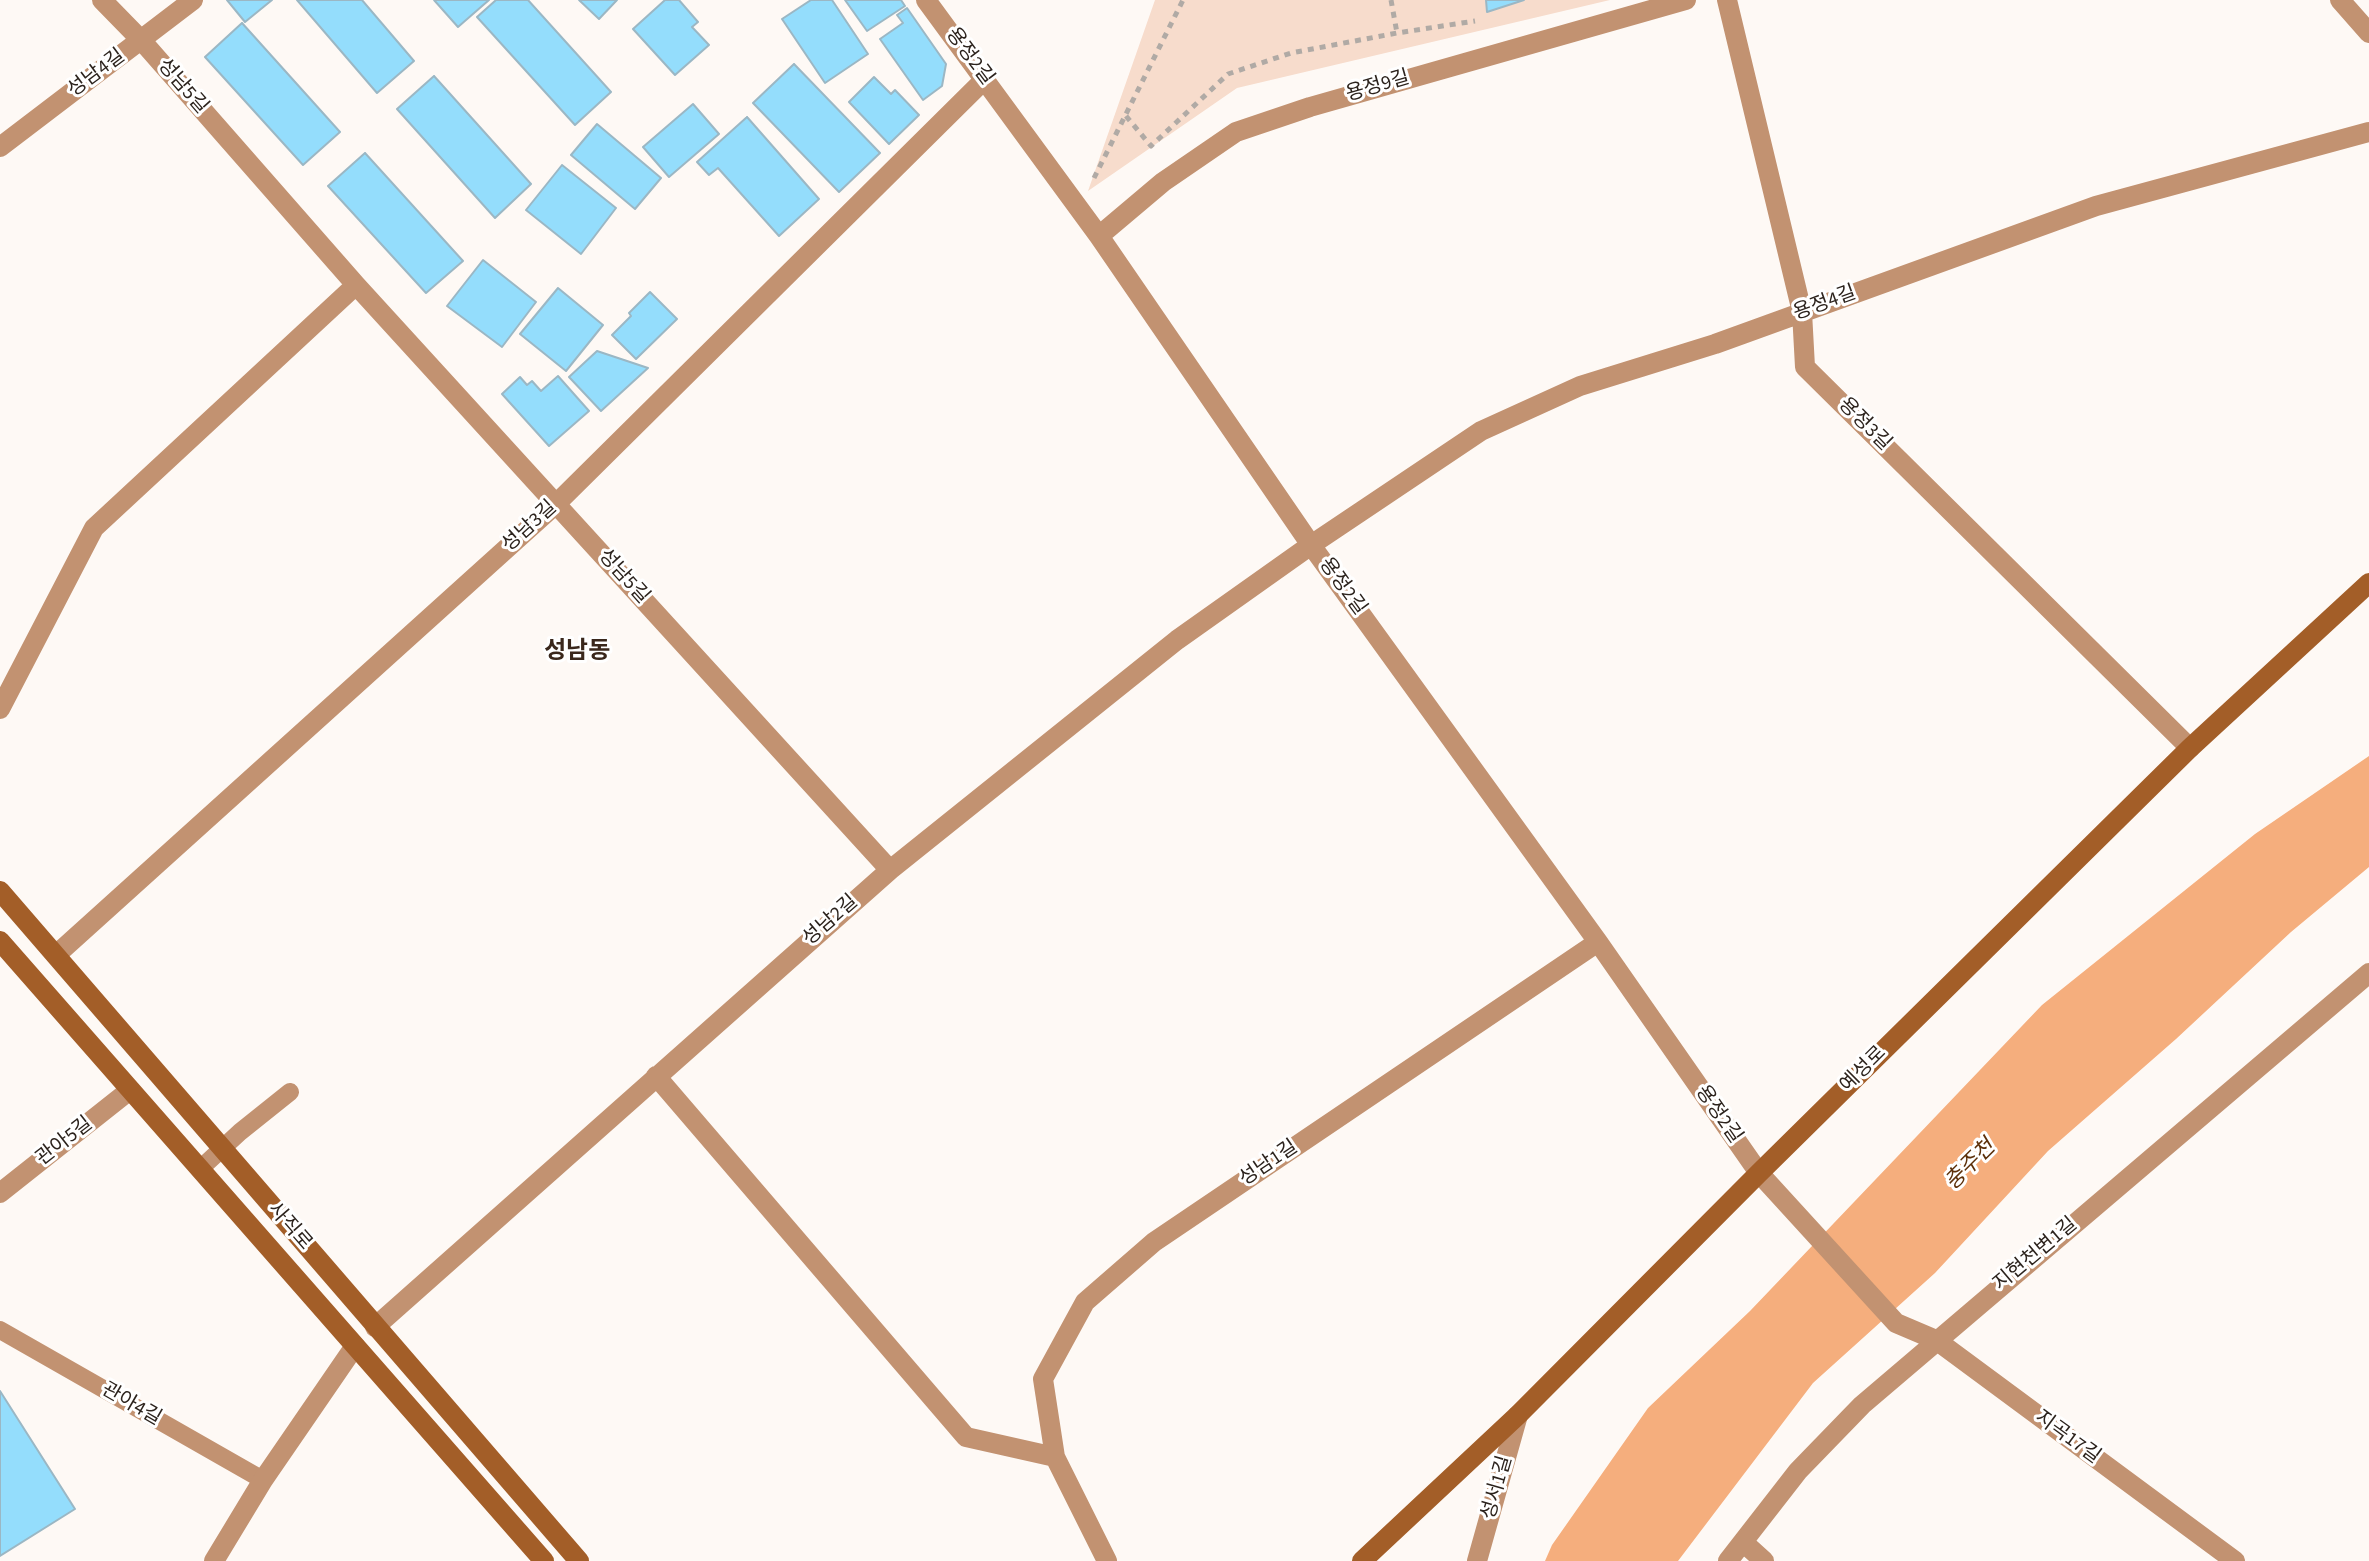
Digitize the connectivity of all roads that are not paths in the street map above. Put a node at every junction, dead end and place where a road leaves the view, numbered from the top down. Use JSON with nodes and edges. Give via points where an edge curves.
{"nodes":[{"id":1,"x":102,"y":0,"type":"edge"},
{"id":2,"x":193,"y":0,"type":"edge"},
{"id":3,"x":926,"y":0,"type":"edge"},
{"id":4,"x":1686,"y":0,"type":"edge"},
{"id":5,"x":1727,"y":0,"type":"edge"},
{"id":6,"x":2340,"y":0,"type":"edge"},
{"id":7,"x":2369,"y":33,"type":"edge"},
{"id":8,"x":142,"y":41,"type":"junction"},
{"id":9,"x":985,"y":79,"type":"junction"},
{"id":10,"x":2369,"y":132,"type":"edge"},
{"id":11,"x":0,"y":147,"type":"edge"},
{"id":12,"x":1099,"y":236,"type":"junction"},
{"id":13,"x":356,"y":285,"type":"junction"},
{"id":14,"x":1802,"y":312,"type":"junction"},
{"id":15,"x":557,"y":503,"type":"junction"},
{"id":16,"x":1311,"y":545,"type":"junction"},
{"id":17,"x":2369,"y":583,"type":"edge"},
{"id":18,"x":0,"y":709,"type":"edge"},
{"id":19,"x":2190,"y":748,"type":"junction"},
{"id":20,"x":890,"y":870,"type":"junction"},
{"id":21,"x":0,"y":891,"type":"edge"},
{"id":22,"x":0,"y":941,"type":"edge"},
{"id":23,"x":1598,"y":942,"type":"junction"},
{"id":24,"x":56,"y":955,"type":"junction"},
{"id":25,"x":2369,"y":973,"type":"edge"},
{"id":26,"x":656,"y":1076,"type":"junction"},
{"id":27,"x":130,"y":1090,"type":"junction"},
{"id":28,"x":290,"y":1092,"type":"dead end"},
{"id":29,"x":222,"y":1149,"type":"junction"},
{"id":30,"x":200,"y":1169,"type":"junction"},
{"id":31,"x":1759,"y":1173,"type":"junction"},
{"id":32,"x":0,"y":1193,"type":"edge"},
{"id":33,"x":1896,"y":1323,"type":"joint"},
{"id":34,"x":375,"y":1327,"type":"junction"},
{"id":35,"x":0,"y":1330,"type":"edge"},
{"id":36,"x":1936,"y":1340,"type":"junction"},
{"id":37,"x":355,"y":1346,"type":"junction"},
{"id":38,"x":1518,"y":1415,"type":"junction"},
{"id":39,"x":1055,"y":1457,"type":"junction"},
{"id":40,"x":263,"y":1480,"type":"junction"},
{"id":41,"x":1743,"y":1542,"type":"junction"},
{"id":42,"x":214,"y":1561,"type":"edge"},
{"id":43,"x":544,"y":1561,"type":"edge"},
{"id":44,"x":579,"y":1561,"type":"edge"},
{"id":45,"x":1107,"y":1561,"type":"edge"},
{"id":46,"x":1362,"y":1561,"type":"edge"},
{"id":47,"x":1477,"y":1561,"type":"edge"},
{"id":48,"x":1728,"y":1561,"type":"edge"},
{"id":49,"x":1764,"y":1561,"type":"edge"},
{"id":50,"x":2235,"y":1561,"type":"edge"}],
"edges":[{"from":1,"to":8,"type":"street","name":"성남5길"},
{"from":2,"to":8,"type":"street","name":"성남4길"},
{"from":3,"to":9,"type":"street","name":"용정2길"},
{"from":4,"to":12,"type":"street","name":"용정9길","via":[[1236,132],[1163,182]]},
{"from":5,"to":14,"type":"street","name":"용정3길"},
{"from":6,"to":7,"type":"street"},
{"from":8,"to":11,"type":"street","name":"성남4길"},
{"from":8,"to":13,"type":"street","name":"성남5길"},
{"from":9,"to":12,"type":"street","name":"용정2길"},
{"from":9,"to":15,"type":"street","name":"성남3길"},
{"from":10,"to":14,"type":"street","name":"용정4길","via":[[2096,206]]},
{"from":12,"to":16,"type":"street","name":"용정2길"},
{"from":13,"to":15,"type":"street","name":"성남5길"},
{"from":13,"to":18,"type":"street","via":[[94,528]]},
{"from":14,"to":16,"type":"street","name":"용정4길","via":[[1580,386],[1481,431]]},
{"from":14,"to":19,"type":"street","name":"용정3길","via":[[1805,367]]},
{"from":15,"to":20,"type":"street","name":"성남5길"},
{"from":15,"to":24,"type":"street","name":"성남3길"},
{"from":16,"to":20,"type":"street","name":"성남2길","via":[[1177,640]]},
{"from":16,"to":23,"type":"street","name":"용정2길"},
{"from":17,"to":19,"type":"street","name":"예성로"},
{"from":19,"to":31,"type":"street","name":"예성로"},
{"from":20,"to":26,"type":"street","name":"성남2길"},
{"from":21,"to":24,"type":"street","name":"사직로"},
{"from":22,"to":27,"type":"street","name":"사직로"},
{"from":23,"to":31,"type":"street","name":"용정2길"},
{"from":23,"to":39,"type":"street","name":"성남1길","via":[[1154,1242],[1085,1302],[1043,1379]]},
{"from":24,"to":29,"type":"street","name":"사직로"},
{"from":25,"to":36,"type":"street","name":"지현천변1길"},
{"from":26,"to":34,"type":"street","name":"성남2길"},
{"from":26,"to":39,"type":"street","via":[[966,1437]]},
{"from":27,"to":30,"type":"street","name":"사직로"},
{"from":27,"to":32,"type":"street","name":"관아5길"},
{"from":28,"to":29,"type":"lane"},
{"from":29,"to":30,"type":"lane"},
{"from":29,"to":34,"type":"street","name":"사직로"},
{"from":30,"to":37,"type":"street","name":"사직로"},
{"from":31,"to":33,"type":"street","name":"용정2길"},
{"from":31,"to":38,"type":"street","name":"예성로"},
{"from":33,"to":36,"type":"street","name":"지곡17길"},
{"from":34,"to":37,"type":"street"},
{"from":34,"to":44,"type":"street","name":"사직로"},
{"from":35,"to":40,"type":"lane","name":"관아4길"},
{"from":36,"to":41,"type":"street","name":"지현천변1길","via":[[1798,1471]]},
{"from":36,"to":50,"type":"street","name":"지곡17길"},
{"from":37,"to":40,"type":"street"},
{"from":37,"to":43,"type":"street","name":"사직로"},
{"from":38,"to":46,"type":"street","name":"예성로"},
{"from":38,"to":47,"type":"street","name":"성서1길"},
{"from":39,"to":45,"type":"street","name":"성남1길"},
{"from":40,"to":42,"type":"street"},
{"from":41,"to":48,"type":"street","name":"지현천변1길"},
{"from":41,"to":49,"type":"street"}]}
